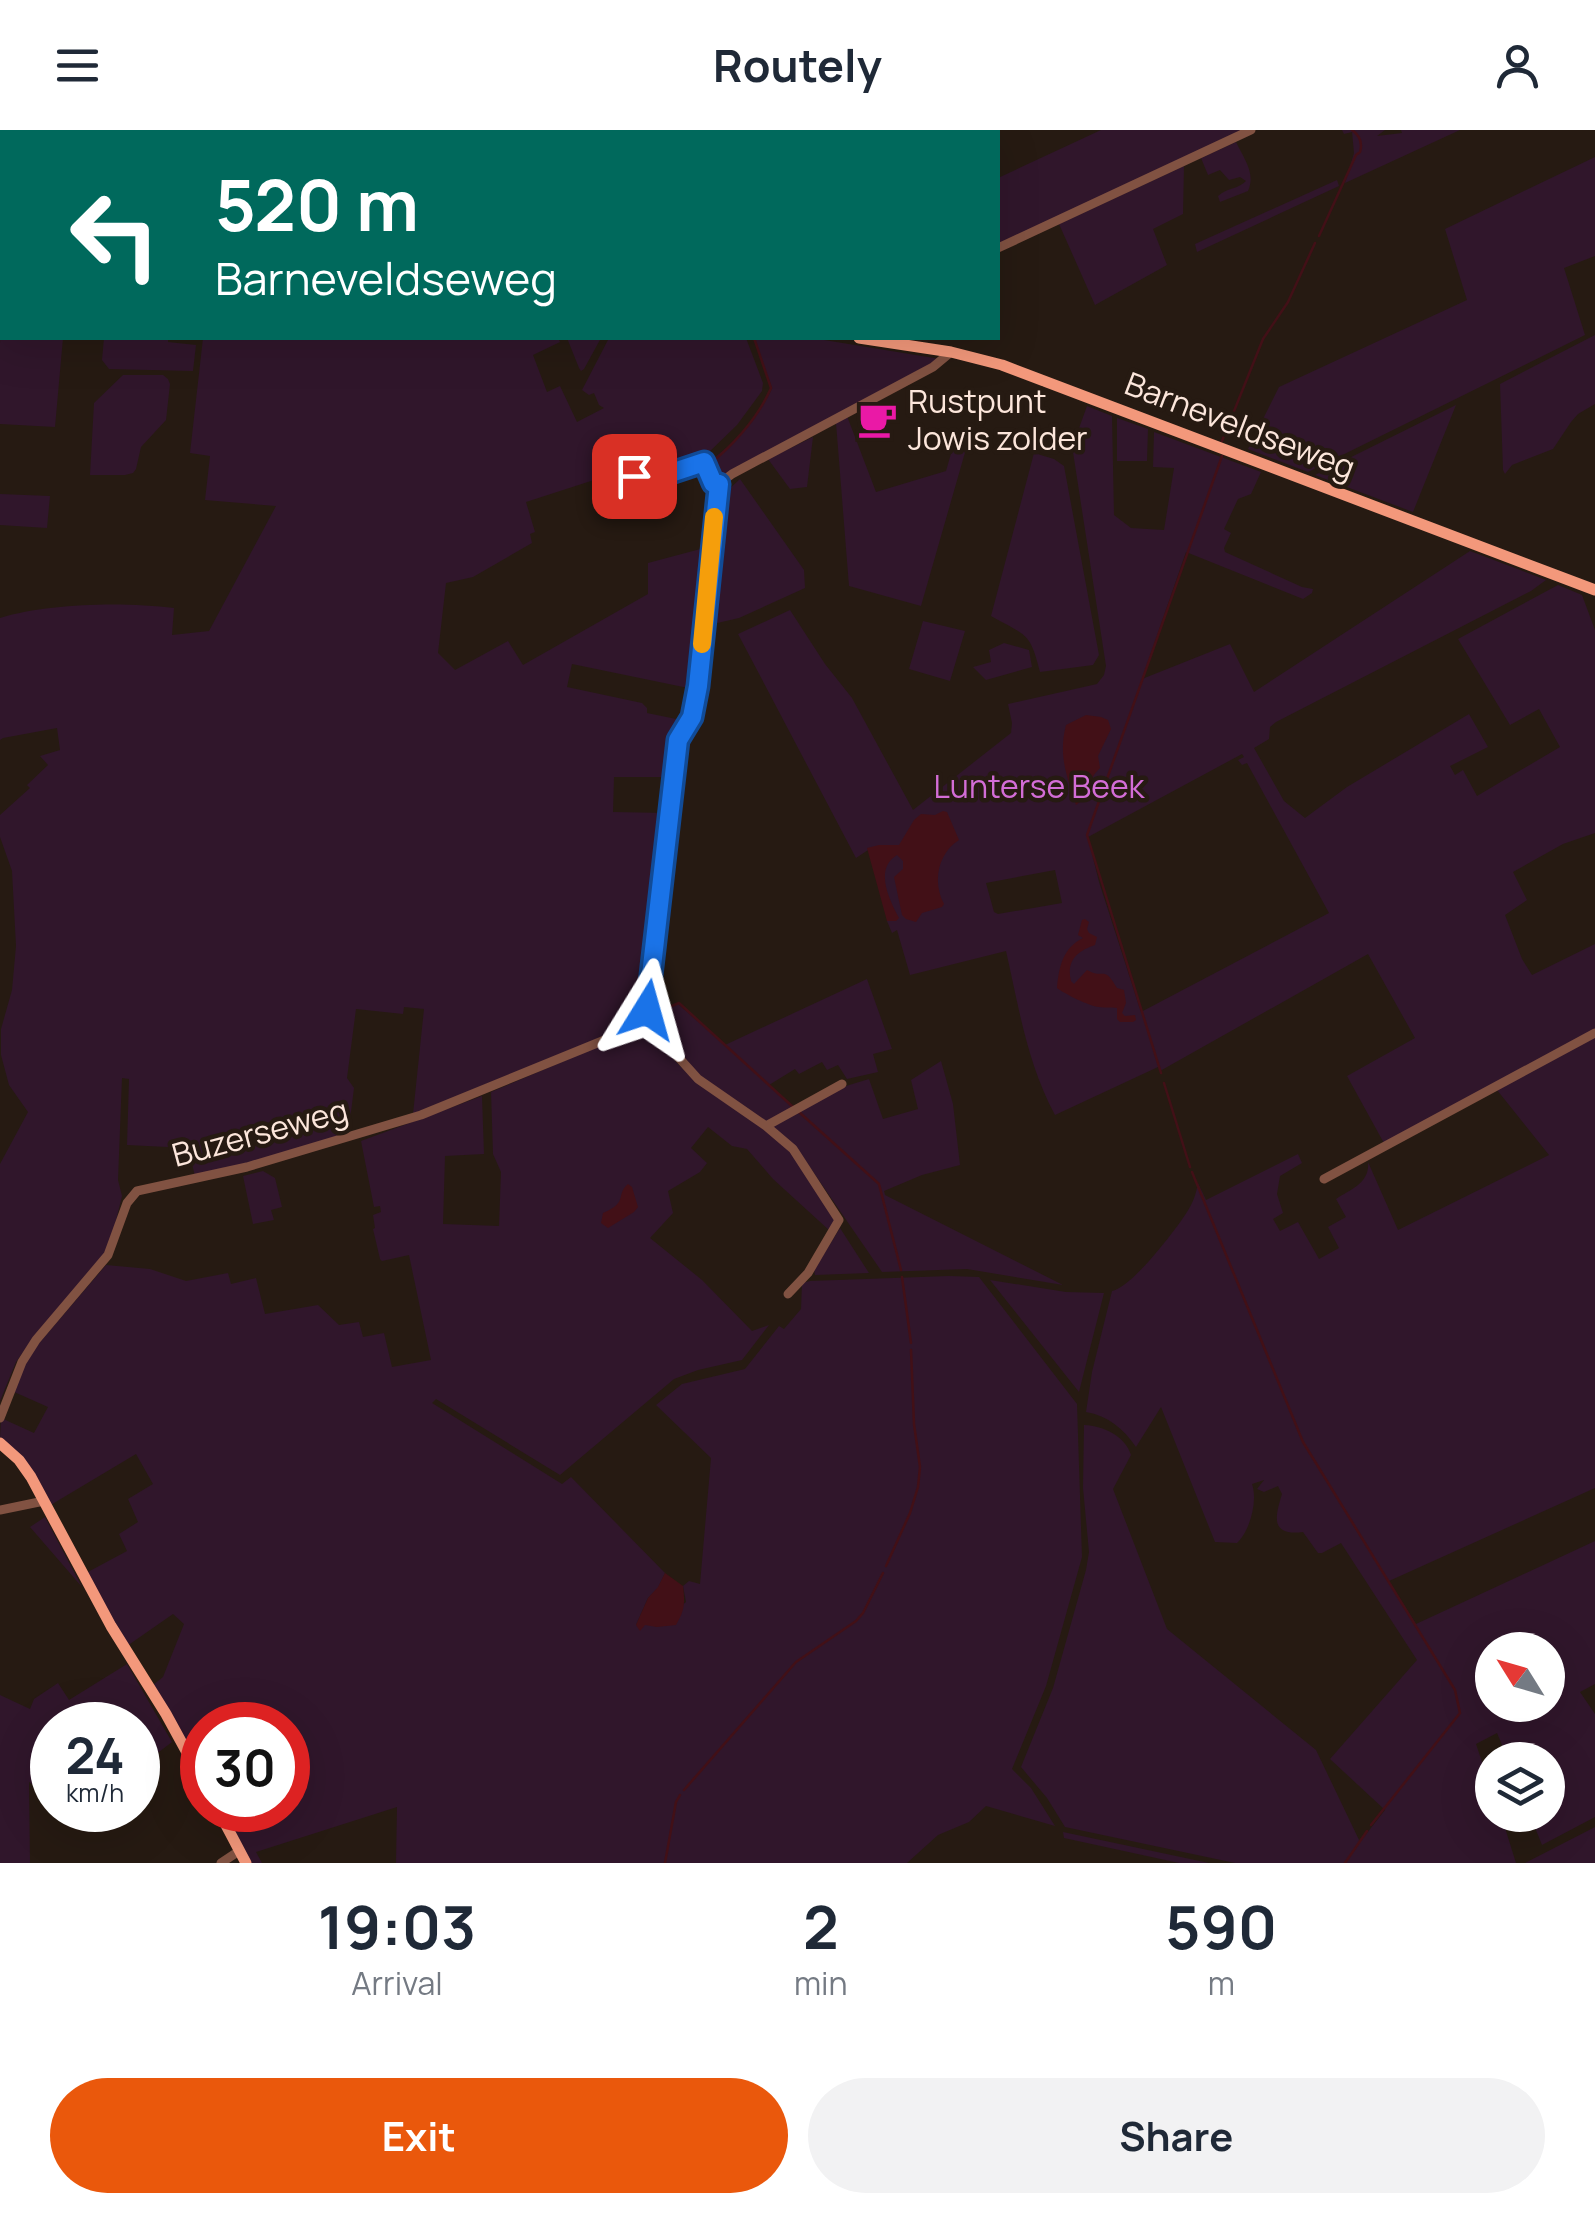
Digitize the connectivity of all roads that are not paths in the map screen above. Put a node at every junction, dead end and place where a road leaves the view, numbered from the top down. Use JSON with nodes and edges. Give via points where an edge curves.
{"nodes":[{"id":1,"x":1252,"y":130,"type":"edge"},
{"id":2,"x":1000,"y":247,"type":"edge"},
{"id":3,"x":872,"y":340,"type":"edge"},
{"id":4,"x":951,"y":352,"type":"junction"},
{"id":5,"x":634,"y":476,"type":"dead end"},
{"id":6,"x":719,"y":484,"type":"junction"},
{"id":7,"x":1595,"y":590,"type":"edge"},
{"id":8,"x":643,"y":1018,"type":"junction"},
{"id":9,"x":1595,"y":1033,"type":"edge"},
{"id":10,"x":842,"y":1084,"type":"dead end"},
{"id":11,"x":766,"y":1126,"type":"junction"},
{"id":12,"x":1324,"y":1179,"type":"dead end"},
{"id":13,"x":788,"y":1294,"type":"dead end"},
{"id":14,"x":0,"y":1418,"type":"edge"},
{"id":15,"x":0,"y":1443,"type":"edge"},
{"id":16,"x":44,"y":1501,"type":"junction"},
{"id":17,"x":0,"y":1510,"type":"edge"},
{"id":18,"x":180,"y":1740,"type":"edge"},
{"id":19,"x":229,"y":1832,"type":"edge"},
{"id":20,"x":242,"y":1857,"type":"edge"},
{"id":21,"x":221,"y":1863,"type":"edge"}],
"edges":[{"from":1,"to":2,"type":"street"},
{"from":3,"to":4,"type":"main road","name":"Barneveldseweg"},
{"from":4,"to":6,"type":"street"},
{"from":4,"to":7,"type":"main road","name":"Barneveldseweg","via":[[1086,396]]},
{"from":5,"to":6,"type":"street","via":[[659,477],[704,462]]},
{"from":6,"to":8,"type":"street","via":[[698,686],[692,717],[678,740]]},
{"from":8,"to":11,"type":"street","via":[[698,1079]]},
{"from":8,"to":14,"type":"street","name":"Buzerseweg","via":[[612,1037],[420,1115],[247,1167],[137,1191],[108,1255],[22,1362]]},
{"from":9,"to":12,"type":"street"},
{"from":10,"to":11,"type":"street"},
{"from":11,"to":13,"type":"street","via":[[793,1149],[839,1220],[808,1274]]},
{"from":15,"to":16,"type":"main road"},
{"from":16,"to":17,"type":"street"},
{"from":16,"to":18,"type":"main road"},
{"from":19,"to":20,"type":"main road"},
{"from":20,"to":21,"type":"street"}]}
